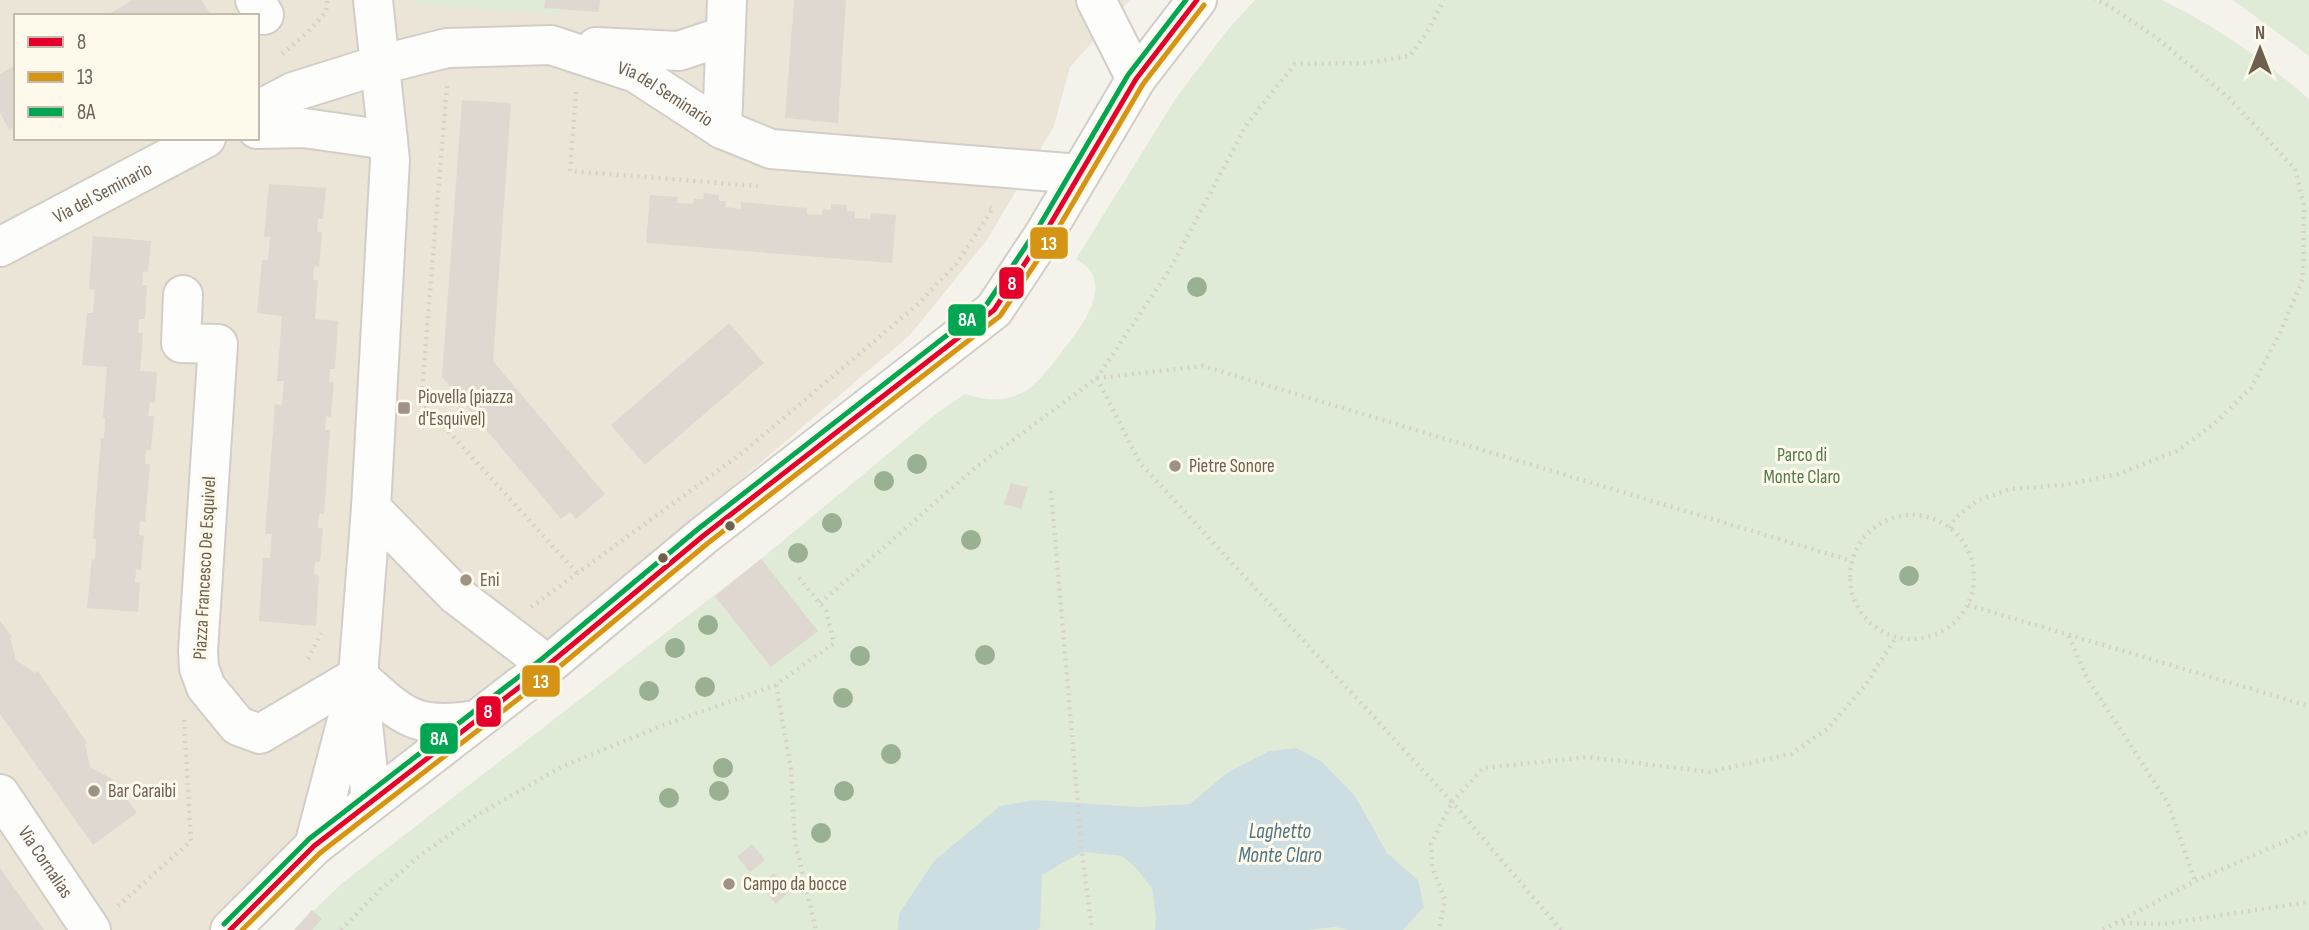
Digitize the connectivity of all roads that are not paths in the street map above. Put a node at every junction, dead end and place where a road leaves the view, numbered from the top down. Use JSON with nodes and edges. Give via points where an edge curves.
{"nodes":[{"id":1,"x":373,"y":0,"type":"edge"},
{"id":2,"x":1096,"y":0,"type":"edge"},
{"id":3,"x":1197,"y":0,"type":"edge"},
{"id":4,"x":726,"y":18,"type":"edge"},
{"id":5,"x":551,"y":45,"type":"junction"},
{"id":6,"x":379,"y":65,"type":"junction"},
{"id":7,"x":1136,"y":79,"type":"junction"},
{"id":8,"x":259,"y":110,"type":"edge"},
{"id":9,"x":259,"y":128,"type":"edge"},
{"id":10,"x":722,"y":129,"type":"junction"},
{"id":11,"x":202,"y":140,"type":"edge"},
{"id":12,"x":388,"y":140,"type":"junction"},
{"id":13,"x":1080,"y":174,"type":"junction"},
{"id":14,"x":0,"y":247,"type":"edge"},
{"id":15,"x":183,"y":295,"type":"dead end"},
{"id":16,"x":370,"y":508,"type":"junction"},
{"id":17,"x":548,"y":665,"type":"junction"},
{"id":18,"x":358,"y":676,"type":"junction"},
{"id":19,"x":476,"y":720,"type":"junction"},
{"id":20,"x":0,"y":794,"type":"edge"},
{"id":21,"x":371,"y":800,"type":"junction"},
{"id":22,"x":314,"y":846,"type":"junction"},
{"id":23,"x":91,"y":930,"type":"edge"},
{"id":24,"x":230,"y":930,"type":"edge"}],
"edges":[{"from":1,"to":6,"type":"street"},
{"from":2,"to":7,"type":"street"},
{"from":3,"to":7,"type":"street"},
{"from":4,"to":5,"type":"street","via":[[679,51]]},
{"from":4,"to":10,"type":"street"},
{"from":5,"to":6,"type":"street","name":"Via del Seminario","via":[[447,48]]},
{"from":5,"to":10,"type":"street","name":"Via del Seminario","via":[[636,73]]},
{"from":6,"to":8,"type":"street","name":"Via del Seminario","via":[[293,92]]},
{"from":6,"to":12,"type":"street"},
{"from":7,"to":13,"type":"street"},
{"from":9,"to":12,"type":"street","via":[[304,128]]},
{"from":10,"to":13,"type":"street","name":"Via del Seminario","via":[[771,149]]},
{"from":11,"to":14,"type":"street","name":"Via del Seminario"},
{"from":12,"to":16,"type":"street"},
{"from":13,"to":17,"type":"street","via":[[994,310],[703,536]]},
{"from":15,"to":18,"type":"street","name":"Piazza Francesco De Esquivel","via":[[181,342],[218,344],[198,651],[206,687],[238,726],[260,734]]},
{"from":16,"to":17,"type":"street","via":[[456,595]]},
{"from":16,"to":18,"type":"street"},
{"from":17,"to":19,"type":"street"},
{"from":18,"to":19,"type":"street","via":[[398,711],[427,723]]},
{"from":18,"to":21,"type":"street"},
{"from":18,"to":22,"type":"street"},
{"from":19,"to":21,"type":"street"},
{"from":20,"to":23,"type":"street","name":"Via Cornalias"},
{"from":21,"to":22,"type":"street"},
{"from":22,"to":24,"type":"street"}]}
